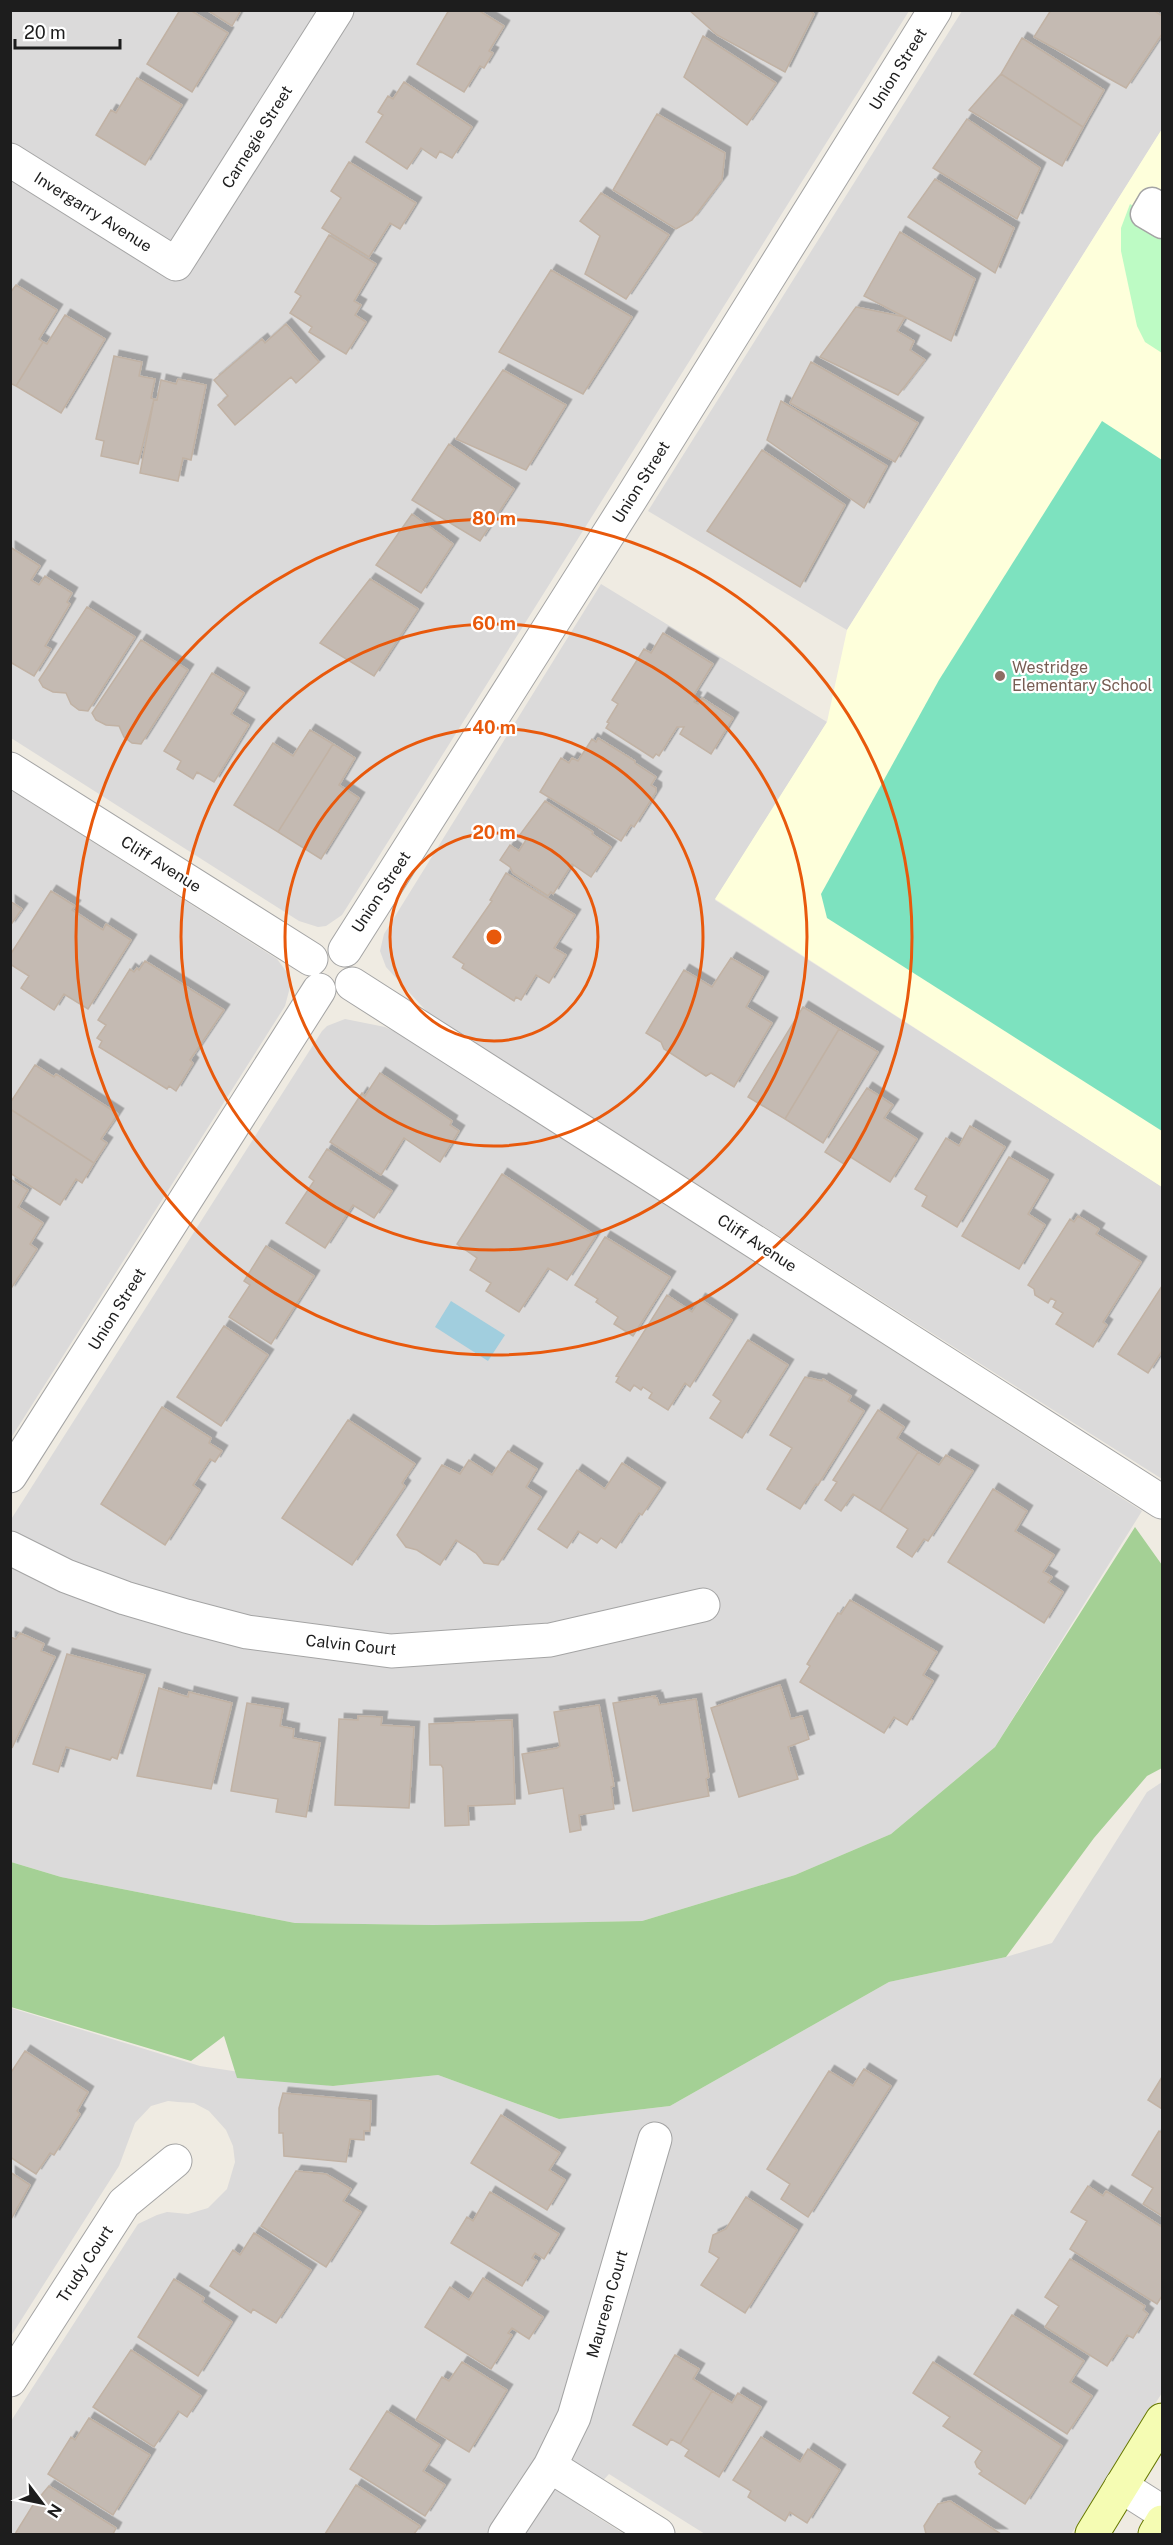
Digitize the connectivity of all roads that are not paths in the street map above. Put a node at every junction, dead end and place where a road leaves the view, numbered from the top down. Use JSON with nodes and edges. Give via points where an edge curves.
{"nodes":[{"id":1,"x":337,"y":10,"type":"edge"},
{"id":2,"x":934,"y":10,"type":"edge"},
{"id":3,"x":10,"y":160,"type":"edge"},
{"id":4,"x":1162,"y":208,"type":"edge"},
{"id":5,"x":1162,"y":224,"type":"edge"},
{"id":6,"x":176,"y":264,"type":"joint"},
{"id":7,"x":10,"y":769,"type":"edge"},
{"id":8,"x":345,"y":950,"type":"junction"},
{"id":9,"x":311,"y":959,"type":"junction"},
{"id":10,"x":352,"y":984,"type":"junction"},
{"id":11,"x":319,"y":990,"type":"junction"},
{"id":12,"x":10,"y":1476,"type":"edge"},
{"id":13,"x":1162,"y":1502,"type":"edge"},
{"id":14,"x":10,"y":1548,"type":"edge"},
{"id":15,"x":703,"y":1605,"type":"dead end"},
{"id":16,"x":656,"y":2139,"type":"dead end"},
{"id":17,"x":174,"y":2162,"type":"dead end"},
{"id":18,"x":10,"y":2380,"type":"edge"},
{"id":19,"x":1162,"y":2420,"type":"edge"},
{"id":20,"x":550,"y":2466,"type":"junction"},
{"id":21,"x":1121,"y":2486,"type":"junction"},
{"id":22,"x":1162,"y":2512,"type":"edge"},
{"id":23,"x":1162,"y":2522,"type":"edge"},
{"id":24,"x":505,"y":2535,"type":"edge"},
{"id":25,"x":658,"y":2535,"type":"edge"},
{"id":26,"x":1092,"y":2535,"type":"edge"},
{"id":27,"x":1155,"y":2535,"type":"edge"}],
"edges":[{"from":1,"to":6,"type":"street","name":"Carnegie Street"},
{"from":2,"to":8,"type":"street","name":"Union Street"},
{"from":3,"to":6,"type":"street","name":"Invergarry Avenue"},
{"from":4,"to":5,"type":"street","via":[[1152,202],[1145,214]]},
{"from":7,"to":9,"type":"street","name":"Cliff Avenue"},
{"from":8,"to":9,"type":"street","via":[[329,947]]},
{"from":8,"to":10,"type":"street","via":[[356,969]]},
{"from":9,"to":11,"type":"street","via":[[310,980]]},
{"from":10,"to":11,"type":"street","via":[[340,993]]},
{"from":10,"to":13,"type":"street","name":"Cliff Avenue"},
{"from":11,"to":12,"type":"street","name":"Union Street"},
{"from":14,"to":15,"type":"street","name":"Calvin Court","via":[[66,1576],[186,1616],[247,1632],[391,1651],[550,1640]]},
{"from":16,"to":20,"type":"street","name":"Maureen Court","via":[[574,2417]]},
{"from":17,"to":18,"type":"street","name":"Trudy Court","via":[[124,2203]]},
{"from":19,"to":21,"type":"main road"},
{"from":20,"to":24,"type":"street","name":"Maureen Court"},
{"from":20,"to":25,"type":"street"},
{"from":21,"to":22,"type":"street"},
{"from":21,"to":26,"type":"main road"},
{"from":23,"to":27,"type":"main road"}]}
